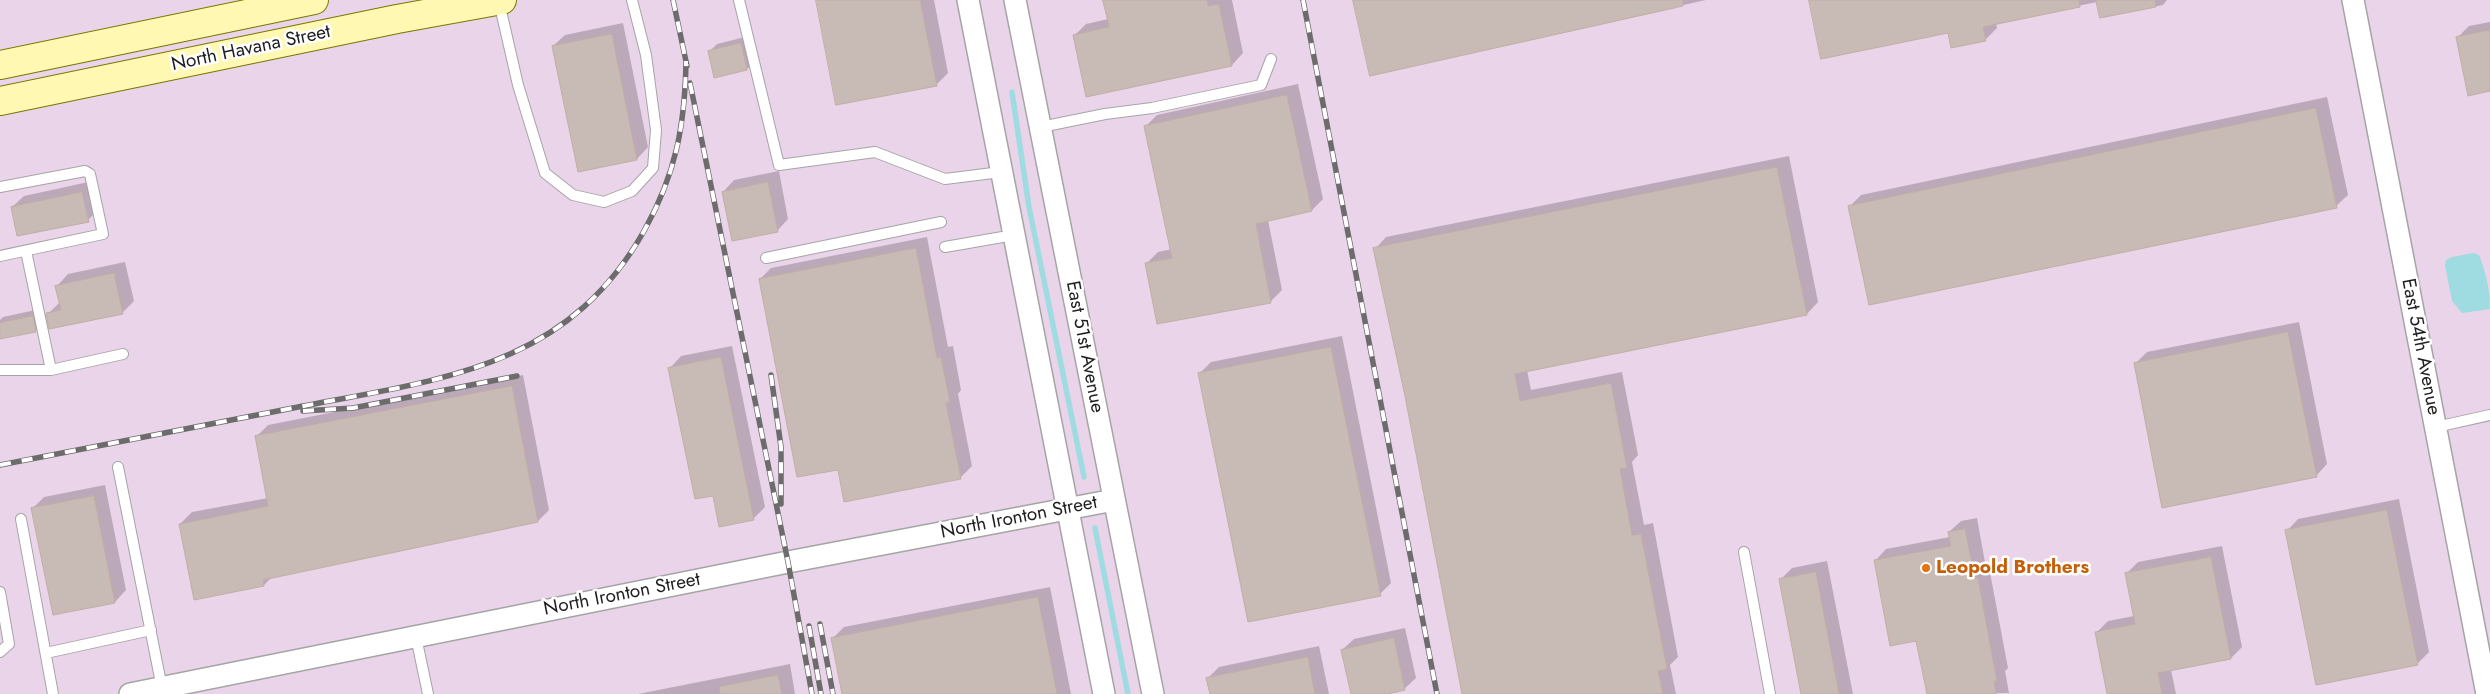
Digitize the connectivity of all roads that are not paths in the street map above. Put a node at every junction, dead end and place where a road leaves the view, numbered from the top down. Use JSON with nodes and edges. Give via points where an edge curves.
{"nodes":[{"id":1,"x":314,"y":0,"type":"edge"},
{"id":2,"x":500,"y":0,"type":"edge"},
{"id":3,"x":632,"y":0,"type":"edge"},
{"id":4,"x":739,"y":0,"type":"edge"},
{"id":5,"x":968,"y":0,"type":"edge"},
{"id":6,"x":1016,"y":0,"type":"edge"},
{"id":7,"x":2353,"y":0,"type":"edge"},
{"id":8,"x":1270,"y":59,"type":"dead end"},
{"id":9,"x":0,"y":65,"type":"edge"},
{"id":10,"x":0,"y":101,"type":"edge"},
{"id":11,"x":1040,"y":127,"type":"junction"},
{"id":12,"x":1001,"y":172,"type":"junction"},
{"id":13,"x":0,"y":187,"type":"edge"},
{"id":14,"x":941,"y":222,"type":"dead end"},
{"id":15,"x":1014,"y":235,"type":"junction"},
{"id":16,"x":945,"y":247,"type":"dead end"},
{"id":17,"x":26,"y":251,"type":"junction"},
{"id":18,"x":0,"y":256,"type":"edge"},
{"id":19,"x":766,"y":258,"type":"dead end"},
{"id":20,"x":124,"y":354,"type":"dead end"},
{"id":21,"x":0,"y":370,"type":"edge"},
{"id":22,"x":51,"y":370,"type":"junction"},
{"id":23,"x":2490,"y":415,"type":"edge"},
{"id":24,"x":2436,"y":427,"type":"junction"},
{"id":25,"x":118,"y":467,"type":"dead end"},
{"id":26,"x":1114,"y":500,"type":"junction"},
{"id":27,"x":1067,"y":509,"type":"junction"},
{"id":28,"x":21,"y":519,"type":"dead end"},
{"id":29,"x":1744,"y":552,"type":"dead end"},
{"id":30,"x":0,"y":592,"type":"edge"},
{"id":31,"x":151,"y":630,"type":"junction"},
{"id":32,"x":416,"y":636,"type":"junction"},
{"id":33,"x":0,"y":652,"type":"edge"},
{"id":34,"x":46,"y":653,"type":"junction"},
{"id":35,"x":162,"y":688,"type":"junction"},
{"id":36,"x":53,"y":694,"type":"edge"},
{"id":37,"x":130,"y":694,"type":"edge"},
{"id":38,"x":428,"y":694,"type":"edge"},
{"id":39,"x":1104,"y":694,"type":"edge"},
{"id":40,"x":1153,"y":694,"type":"edge"},
{"id":41,"x":1770,"y":694,"type":"edge"},
{"id":42,"x":2487,"y":694,"type":"edge"}],
"edges":[{"from":1,"to":9,"type":"main road","name":"North Havana Street"},
{"from":2,"to":3,"type":"lane","via":[[518,85],[545,173],[573,195],[604,202],[632,191],[652,168],[656,130],[646,55]]},
{"from":2,"to":10,"type":"main road","name":"North Havana Street"},
{"from":4,"to":12,"type":"lane","via":[[779,165],[875,152],[945,179]]},
{"from":5,"to":12,"type":"street"},
{"from":6,"to":11,"type":"street","name":"East 51st Avenue"},
{"from":7,"to":24,"type":"street","name":"East 54th Avenue"},
{"from":8,"to":11,"type":"lane","via":[[1261,85]]},
{"from":11,"to":26,"type":"street","name":"East 51st Avenue"},
{"from":12,"to":15,"type":"street"},
{"from":13,"to":17,"type":"lane","via":[[85,171],[90,174],[103,234]]},
{"from":14,"to":19,"type":"lane"},
{"from":15,"to":16,"type":"lane"},
{"from":15,"to":27,"type":"street"},
{"from":17,"to":18,"type":"lane"},
{"from":17,"to":22,"type":"lane"},
{"from":20,"to":22,"type":"lane"},
{"from":21,"to":22,"type":"lane"},
{"from":23,"to":24,"type":"lane"},
{"from":24,"to":42,"type":"street","name":"East 54th Avenue"},
{"from":25,"to":31,"type":"lane"},
{"from":26,"to":27,"type":"street","name":"North Ironton Street"},
{"from":26,"to":40,"type":"street","name":"East 51st Avenue"},
{"from":27,"to":32,"type":"street","name":"North Ironton Street"},
{"from":27,"to":39,"type":"street"},
{"from":28,"to":34,"type":"lane"},
{"from":29,"to":41,"type":"lane"},
{"from":30,"to":33,"type":"lane","via":[[9,644]]},
{"from":31,"to":34,"type":"lane"},
{"from":31,"to":35,"type":"lane"},
{"from":32,"to":35,"type":"street","name":"North Ironton Street"},
{"from":32,"to":38,"type":"lane"},
{"from":34,"to":36,"type":"lane"},
{"from":35,"to":37,"type":"street","name":"North Ironton Street"}]}
